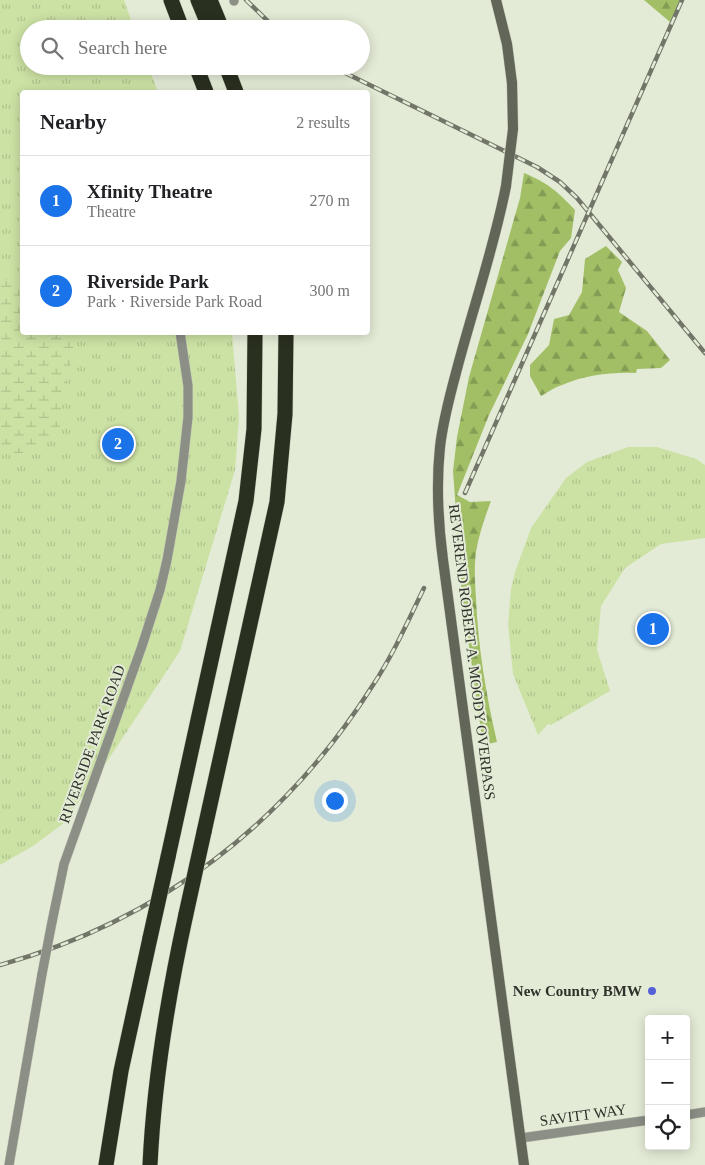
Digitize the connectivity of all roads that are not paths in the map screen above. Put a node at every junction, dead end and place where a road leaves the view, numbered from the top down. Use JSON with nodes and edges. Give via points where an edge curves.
{"nodes":[{"id":1,"x":166,"y":0,"type":"edge"},
{"id":2,"x":198,"y":0,"type":"edge"},
{"id":3,"x":210,"y":0,"type":"edge"},
{"id":4,"x":496,"y":0,"type":"edge"},
{"id":5,"x":174,"y":7,"type":"edge"},
{"id":6,"x":179,"y":20,"type":"edge"},
{"id":7,"x":206,"y":20,"type":"edge"},
{"id":8,"x":218,"y":20,"type":"edge"},
{"id":9,"x":199,"y":75,"type":"edge"},
{"id":10,"x":229,"y":75,"type":"edge"},
{"id":11,"x":239,"y":75,"type":"edge"},
{"id":12,"x":205,"y":90,"type":"edge"},
{"id":13,"x":235,"y":90,"type":"edge"},
{"id":14,"x":243,"y":90,"type":"edge"},
{"id":15,"x":181,"y":335,"type":"edge"},
{"id":16,"x":255,"y":335,"type":"edge"},
{"id":17,"x":286,"y":335,"type":"edge"},
{"id":18,"x":705,"y":1112,"type":"edge"},
{"id":19,"x":690,"y":1114,"type":"edge"},
{"id":20,"x":645,"y":1121,"type":"edge"},
{"id":21,"x":521,"y":1138,"type":"junction"},
{"id":22,"x":9,"y":1165,"type":"edge"},
{"id":23,"x":106,"y":1165,"type":"edge"},
{"id":24,"x":150,"y":1165,"type":"edge"},
{"id":25,"x":524,"y":1165,"type":"edge"}],
"edges":[{"from":1,"to":5,"type":"highway"},
{"from":2,"to":7,"type":"highway"},
{"from":3,"to":8,"type":"highway"},
{"from":4,"to":21,"type":"main road","name":"REVEREND ROBERT A. MOODY OVERPASS","bridge":true,"via":[[507,44],[513,128],[506,186],[495,234],[447,408],[438,499],[443,560]]},
{"from":5,"to":6,"type":"highway"},
{"from":9,"to":12,"type":"highway"},
{"from":10,"to":13,"type":"highway"},
{"from":11,"to":14,"type":"highway"},
{"from":15,"to":22,"type":"street","name":"RIVERSIDE PARK ROAD","bridge":true,"via":[[188,378],[188,417],[179,496],[167,560],[142,646],[58,885]]},
{"from":16,"to":23,"type":"highway","bridge":true,"via":[[254,419],[246,501],[122,1062]]},
{"from":17,"to":24,"type":"highway","bridge":true,"via":[[285,414],[276,502],[172,980]]},
{"from":18,"to":19,"type":"street"},
{"from":20,"to":21,"type":"street","name":"SAVITT WAY"},
{"from":21,"to":25,"type":"main road","name":"REVEREND ROBERT A. MOODY OVERPASS"}]}
